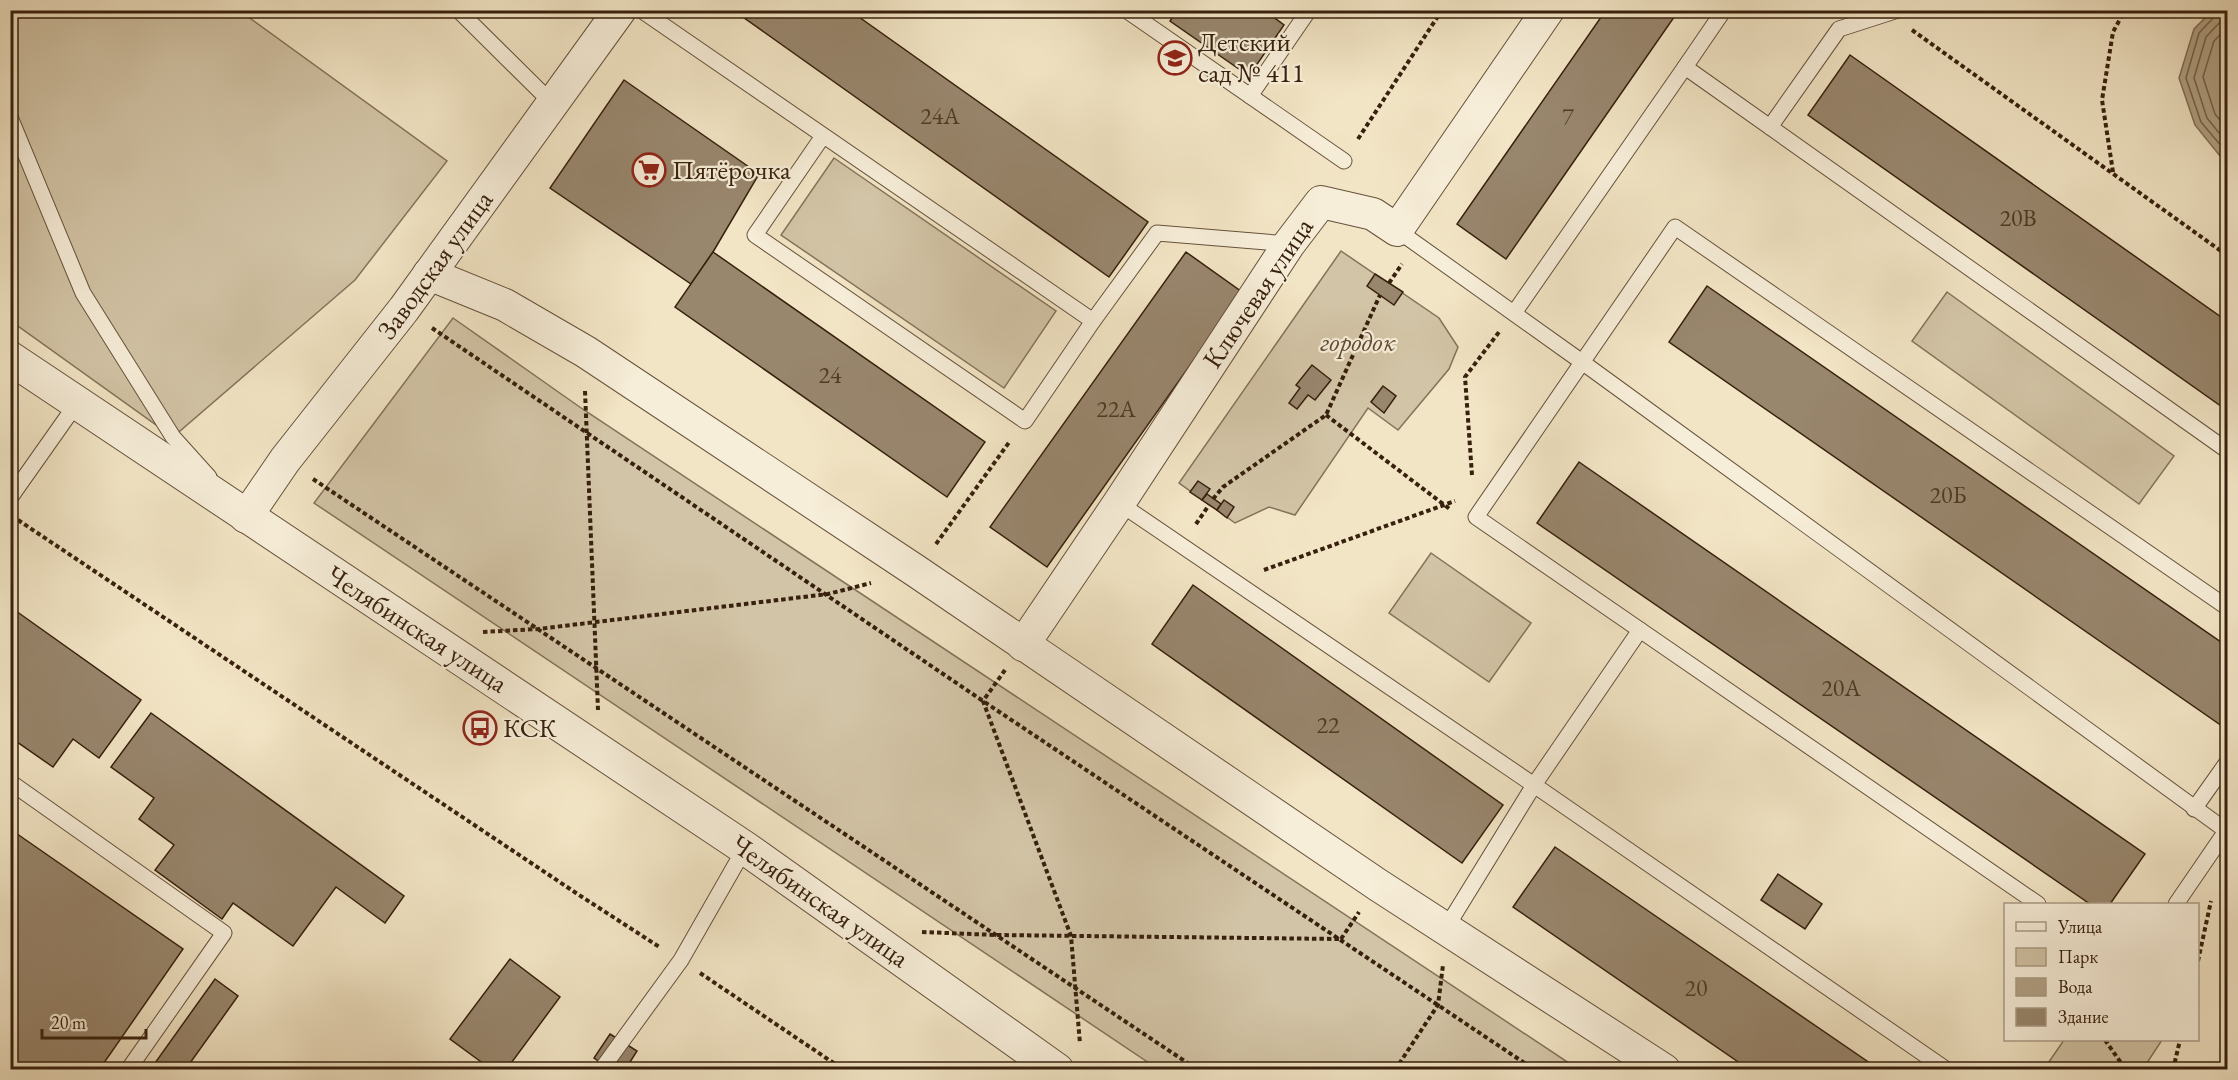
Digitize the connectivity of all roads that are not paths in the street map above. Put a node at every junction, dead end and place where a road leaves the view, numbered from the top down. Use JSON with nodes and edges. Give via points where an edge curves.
{"nodes":[{"id":1,"x":458,"y":10,"type":"edge"},
{"id":2,"x":620,"y":10,"type":"edge"},
{"id":3,"x":641,"y":10,"type":"edge"},
{"id":4,"x":1126,"y":10,"type":"edge"},
{"id":5,"x":1309,"y":10,"type":"edge"},
{"id":6,"x":1548,"y":10,"type":"edge"},
{"id":7,"x":1724,"y":10,"type":"edge"},
{"id":8,"x":1894,"y":12,"type":"edge"},
{"id":9,"x":1685,"y":67,"type":"junction"},
{"id":10,"x":1250,"y":96,"type":"junction"},
{"id":11,"x":553,"y":104,"type":"junction"},
{"id":12,"x":10,"y":117,"type":"edge"},
{"id":13,"x":1770,"y":127,"type":"junction"},
{"id":14,"x":823,"y":136,"type":"junction"},
{"id":15,"x":1344,"y":161,"type":"road end"},
{"id":16,"x":1397,"y":230,"type":"junction"},
{"id":17,"x":1289,"y":244,"type":"junction"},
{"id":18,"x":429,"y":274,"type":"junction"},
{"id":19,"x":1514,"y":313,"type":"junction"},
{"id":20,"x":1093,"y":321,"type":"junction"},
{"id":21,"x":1582,"y":362,"type":"junction"},
{"id":22,"x":13,"y":364,"type":"edge"},
{"id":23,"x":77,"y":403,"type":"junction"},
{"id":24,"x":2228,"y":452,"type":"edge"},
{"id":25,"x":10,"y":498,"type":"edge"},
{"id":26,"x":1119,"y":503,"type":"junction"},
{"id":27,"x":246,"y":517,"type":"junction"},
{"id":28,"x":2228,"y":608,"type":"edge"},
{"id":29,"x":1640,"y":630,"type":"junction"},
{"id":30,"x":1023,"y":645,"type":"junction"},
{"id":31,"x":2228,"y":761,"type":"edge"},
{"id":32,"x":10,"y":782,"type":"edge"},
{"id":33,"x":1534,"y":785,"type":"junction"},
{"id":34,"x":2194,"y":809,"type":"junction"},
{"id":35,"x":2227,"y":831,"type":"edge"},
{"id":36,"x":745,"y":848,"type":"junction"},
{"id":37,"x":2037,"y":903,"type":"edge"},
{"id":38,"x":2177,"y":903,"type":"edge"},
{"id":39,"x":1446,"y":928,"type":"junction"},
{"id":40,"x":128,"y":1070,"type":"edge"},
{"id":41,"x":602,"y":1070,"type":"edge"},
{"id":42,"x":1057,"y":1070,"type":"edge"},
{"id":43,"x":1664,"y":1070,"type":"edge"},
{"id":44,"x":1947,"y":1070,"type":"edge"}],
"edges":[{"from":1,"to":11,"type":"lane"},
{"from":2,"to":11,"type":"street","name":"Заводская улица"},
{"from":3,"to":14,"type":"lane"},
{"from":4,"to":10,"type":"lane"},
{"from":5,"to":10,"type":"lane"},
{"from":6,"to":16,"type":"street"},
{"from":7,"to":9,"type":"lane"},
{"from":8,"to":13,"type":"lane","via":[[1839,29]]},
{"from":9,"to":13,"type":"lane"},
{"from":9,"to":19,"type":"lane"},
{"from":10,"to":15,"type":"lane"},
{"from":11,"to":18,"type":"street","name":"Заводская улица"},
{"from":12,"to":27,"type":"lane","via":[[82,293],[173,437]]},
{"from":13,"to":24,"type":"lane"},
{"from":14,"to":20,"type":"lane"},
{"from":14,"to":20,"type":"lane","via":[[755,235],[1025,421]]},
{"from":16,"to":17,"type":"street","name":"Ключевая улица","via":[[1372,214],[1321,202]]},
{"from":16,"to":19,"type":"lane"},
{"from":17,"to":20,"type":"lane","via":[[1157,232]]},
{"from":17,"to":26,"type":"street","name":"Ключевая улица"},
{"from":18,"to":27,"type":"street","name":"Заводская улица","via":[[285,460]]},
{"from":18,"to":30,"type":"street","via":[[505,305],[586,352]]},
{"from":19,"to":21,"type":"lane"},
{"from":21,"to":28,"type":"lane","via":[[1675,227]]},
{"from":21,"to":29,"type":"lane","via":[[1476,517]]},
{"from":21,"to":34,"type":"lane"},
{"from":22,"to":23,"type":"street","name":"Челябинская улица"},
{"from":23,"to":25,"type":"lane"},
{"from":23,"to":27,"type":"street","name":"Челябинская улица"},
{"from":26,"to":30,"type":"street","name":"Ключевая улица"},
{"from":26,"to":33,"type":"lane"},
{"from":27,"to":36,"type":"street","name":"Челябинская улица"},
{"from":29,"to":33,"type":"lane"},
{"from":29,"to":37,"type":"lane"},
{"from":30,"to":39,"type":"street"},
{"from":31,"to":34,"type":"lane"},
{"from":32,"to":40,"type":"lane","via":[[224,933]]},
{"from":33,"to":39,"type":"lane"},
{"from":33,"to":44,"type":"lane"},
{"from":34,"to":35,"type":"lane"},
{"from":35,"to":38,"type":"lane"},
{"from":36,"to":41,"type":"lane","via":[[681,960]]},
{"from":36,"to":42,"type":"street","name":"Челябинская улица"},
{"from":39,"to":43,"type":"street"}]}
